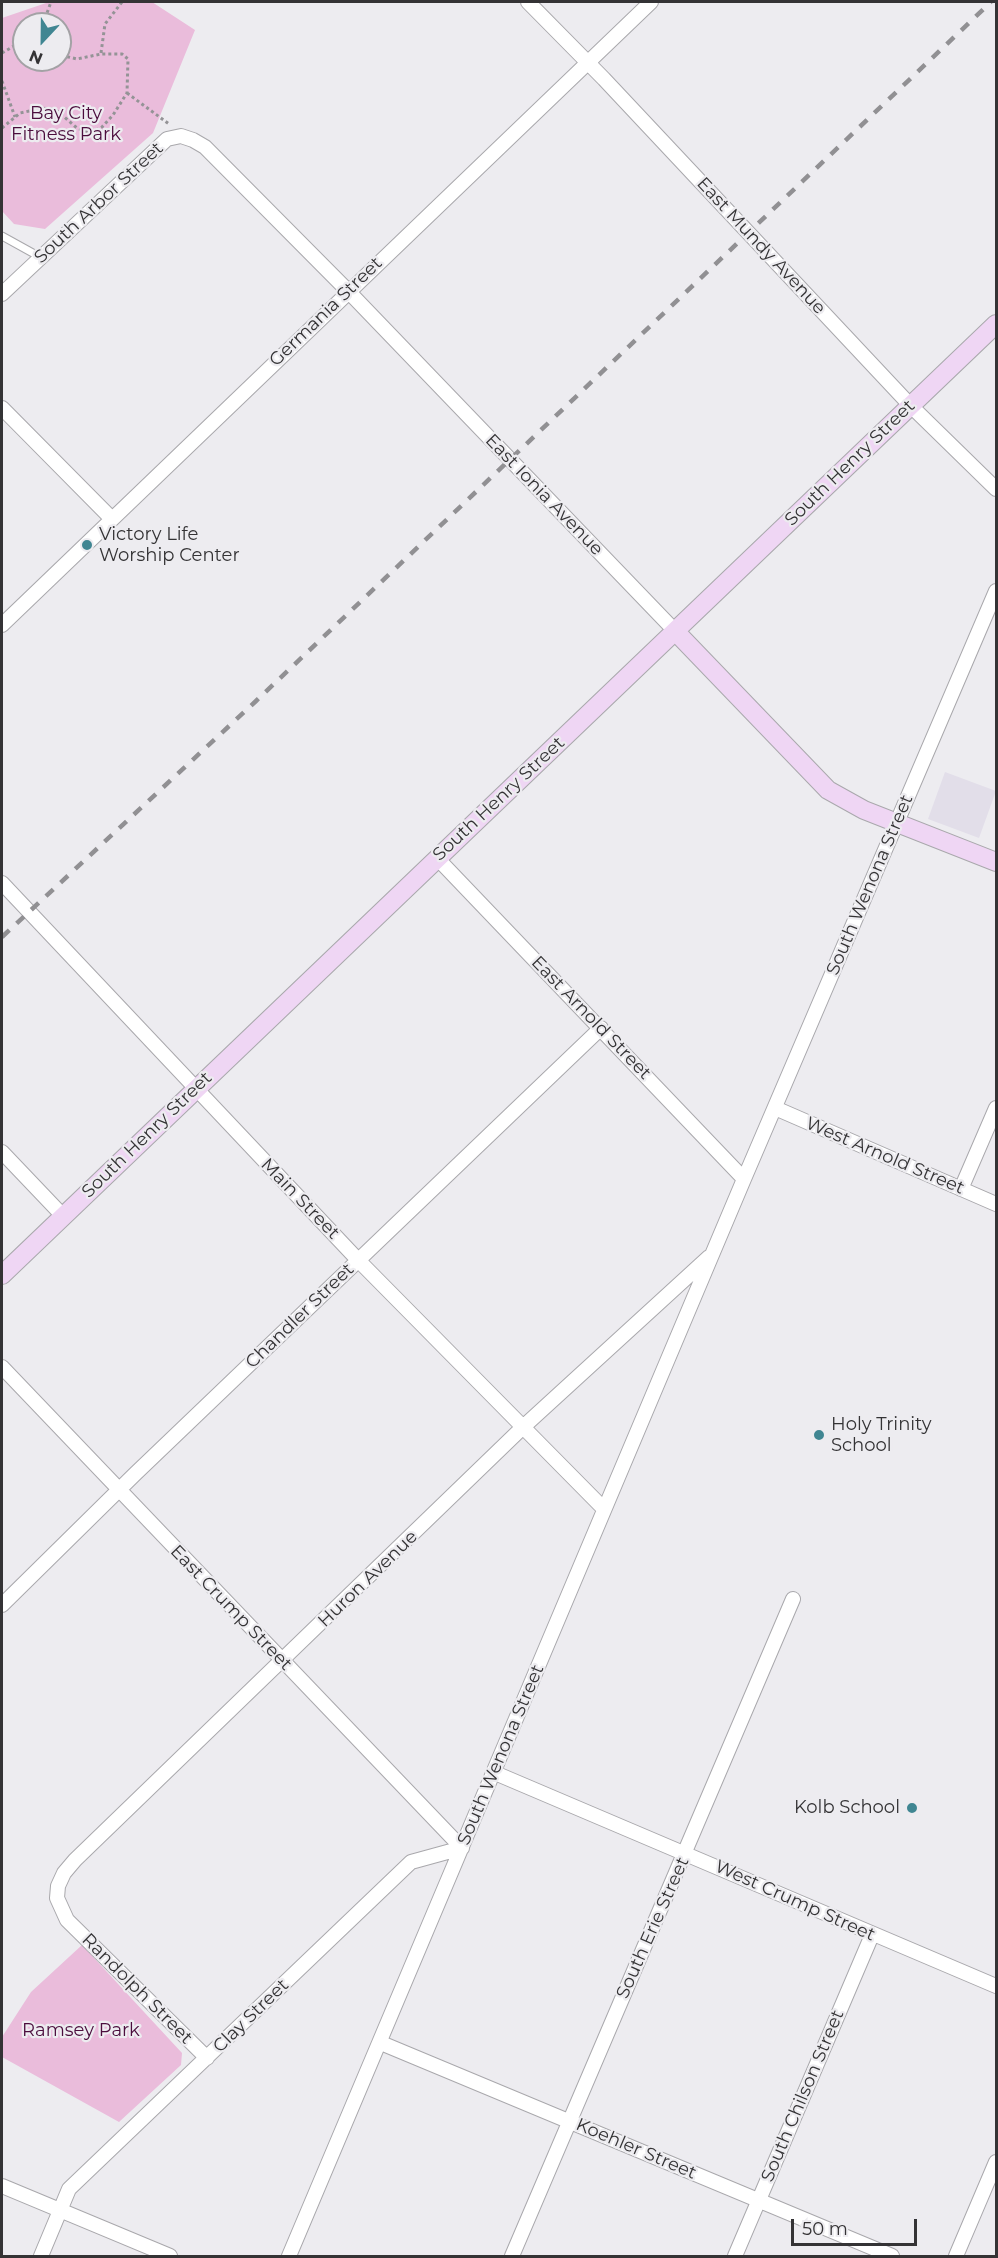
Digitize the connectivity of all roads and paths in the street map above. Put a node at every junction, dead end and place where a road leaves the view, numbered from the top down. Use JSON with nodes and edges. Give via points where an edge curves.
{"nodes":[{"id":1,"x":122,"y":2,"type":"edge"},
{"id":2,"x":528,"y":2,"type":"edge"},
{"id":3,"x":651,"y":2,"type":"edge"},
{"id":4,"x":101,"y":54,"type":"junction"},
{"id":5,"x":72,"y":58,"type":"edge"},
{"id":6,"x":588,"y":62,"type":"junction"},
{"id":7,"x":2,"y":81,"type":"edge"},
{"id":8,"x":127,"y":93,"type":"junction"},
{"id":9,"x":15,"y":117,"type":"junction"},
{"id":10,"x":2,"y":128,"type":"edge"},
{"id":11,"x":181,"y":136,"type":"junction"},
{"id":12,"x":205,"y":147,"type":"joint"},
{"id":13,"x":2,"y":236,"type":"edge"},
{"id":14,"x":40,"y":258,"type":"junction"},
{"id":15,"x":348,"y":291,"type":"junction"},
{"id":16,"x":2,"y":294,"type":"edge"},
{"id":17,"x":996,"y":324,"type":"edge"},
{"id":18,"x":910,"y":405,"type":"junction"},
{"id":19,"x":2,"y":408,"type":"edge"},
{"id":20,"x":996,"y":489,"type":"edge"},
{"id":21,"x":111,"y":518,"type":"junction"},
{"id":22,"x":996,"y":591,"type":"edge"},
{"id":23,"x":2,"y":624,"type":"edge"},
{"id":24,"x":676,"y":632,"type":"junction"},
{"id":25,"x":897,"y":821,"type":"junction"},
{"id":26,"x":437,"y":858,"type":"junction"},
{"id":27,"x":996,"y":862,"type":"edge"},
{"id":28,"x":2,"y":883,"type":"edge"},
{"id":29,"x":601,"y":1028,"type":"junction"},
{"id":30,"x":194,"y":1090,"type":"junction"},
{"id":31,"x":775,"y":1108,"type":"junction"},
{"id":32,"x":996,"y":1108,"type":"edge"},
{"id":33,"x":2,"y":1152,"type":"edge"},
{"id":34,"x":744,"y":1179,"type":"junction"},
{"id":35,"x":961,"y":1189,"type":"junction"},
{"id":36,"x":996,"y":1204,"type":"edge"},
{"id":37,"x":63,"y":1216,"type":"junction"},
{"id":38,"x":713,"y":1254,"type":"junction"},
{"id":39,"x":358,"y":1260,"type":"junction"},
{"id":40,"x":2,"y":1275,"type":"edge"},
{"id":41,"x":2,"y":1367,"type":"edge"},
{"id":42,"x":522,"y":1428,"type":"junction"},
{"id":43,"x":119,"y":1490,"type":"junction"},
{"id":44,"x":604,"y":1509,"type":"junction"},
{"id":45,"x":793,"y":1599,"type":"dead end"},
{"id":46,"x":2,"y":1605,"type":"edge"},
{"id":47,"x":283,"y":1661,"type":"junction"},
{"id":48,"x":495,"y":1773,"type":"junction"},
{"id":49,"x":462,"y":1848,"type":"junction"},
{"id":50,"x":686,"y":1853,"type":"junction"},
{"id":51,"x":67,"y":1920,"type":"joint"},
{"id":52,"x":872,"y":1935,"type":"junction"},
{"id":53,"x":996,"y":1986,"type":"edge"},
{"id":54,"x":381,"y":2043,"type":"junction"},
{"id":55,"x":207,"y":2058,"type":"junction"},
{"id":56,"x":570,"y":2120,"type":"junction"},
{"id":57,"x":996,"y":2162,"type":"edge"},
{"id":58,"x":2,"y":2186,"type":"edge"},
{"id":59,"x":758,"y":2201,"type":"junction"},
{"id":60,"x":61,"y":2211,"type":"junction"},
{"id":61,"x":41,"y":2256,"type":"edge"},
{"id":62,"x":170,"y":2256,"type":"edge"},
{"id":63,"x":289,"y":2256,"type":"edge"},
{"id":64,"x":512,"y":2256,"type":"edge"},
{"id":65,"x":735,"y":2256,"type":"edge"},
{"id":66,"x":892,"y":2256,"type":"edge"},
{"id":67,"x":956,"y":2256,"type":"edge"}],
"edges":[{"from":1,"to":4,"type":"path","via":[[105,24]]},
{"from":2,"to":6,"type":"street","name":"East Mundy Avenue"},
{"from":3,"to":6,"type":"street","name":"Germania Street"},
{"from":4,"to":5,"type":"path"},
{"from":4,"to":8,"type":"path","via":[[122,54],[128,59]]},
{"from":6,"to":15,"type":"street","name":"Germania Street"},
{"from":6,"to":18,"type":"street","name":"East Mundy Avenue"},
{"from":7,"to":9,"type":"path"},
{"from":8,"to":9,"type":"path","via":[[107,121],[90,133],[77,128],[56,110],[43,108],[20,112]]},
{"from":8,"to":11,"type":"path","via":[[165,118]]},
{"from":9,"to":10,"type":"path"},
{"from":11,"to":12,"type":"street","name":"South Arbor Street"},
{"from":11,"to":14,"type":"street","name":"South Arbor Street","via":[[166,139]]},
{"from":12,"to":15,"type":"street","name":"East Ionia Avenue"},
{"from":13,"to":14,"type":"lane"},
{"from":14,"to":16,"type":"street","name":"South Arbor Street"},
{"from":15,"to":21,"type":"street","name":"Germania Street"},
{"from":15,"to":24,"type":"street","name":"East Ionia Avenue"},
{"from":17,"to":18,"type":"street","name":"South Henry Street"},
{"from":18,"to":20,"type":"street","name":"East Mundy Avenue"},
{"from":18,"to":24,"type":"street","name":"South Henry Street"},
{"from":19,"to":21,"type":"street"},
{"from":21,"to":23,"type":"street","name":"Germania Street"},
{"from":22,"to":25,"type":"street","name":"South Wenona Street"},
{"from":24,"to":25,"type":"street","name":"East Ionia Avenue","via":[[828,790],[864,810]]},
{"from":24,"to":26,"type":"street","name":"South Henry Street"},
{"from":25,"to":27,"type":"street","name":"East Ionia Avenue"},
{"from":25,"to":31,"type":"street","name":"South Wenona Street"},
{"from":26,"to":29,"type":"street","name":"East Arnold Street"},
{"from":26,"to":30,"type":"street","name":"South Henry Street"},
{"from":28,"to":30,"type":"street","name":"Main Street"},
{"from":29,"to":34,"type":"street","name":"East Arnold Street"},
{"from":29,"to":39,"type":"street","name":"Chandler Street"},
{"from":30,"to":37,"type":"street","name":"South Henry Street"},
{"from":30,"to":39,"type":"street","name":"Main Street"},
{"from":31,"to":34,"type":"street","name":"South Wenona Street"},
{"from":31,"to":35,"type":"street","name":"West Arnold Street"},
{"from":32,"to":35,"type":"street"},
{"from":33,"to":37,"type":"street"},
{"from":34,"to":38,"type":"street","name":"South Wenona Street"},
{"from":35,"to":36,"type":"street","name":"West Arnold Street"},
{"from":37,"to":40,"type":"street","name":"South Henry Street"},
{"from":38,"to":42,"type":"street","name":"Huron Avenue"},
{"from":38,"to":44,"type":"street","name":"South Wenona Street"},
{"from":39,"to":42,"type":"street","name":"Main Street"},
{"from":39,"to":43,"type":"street","name":"Chandler Street"},
{"from":41,"to":43,"type":"street","name":"East Crump Street"},
{"from":42,"to":44,"type":"street","name":"Main Street"},
{"from":42,"to":47,"type":"street","name":"Huron Avenue"},
{"from":43,"to":46,"type":"street","name":"Chandler Street"},
{"from":43,"to":47,"type":"street","name":"East Crump Street"},
{"from":44,"to":48,"type":"street","name":"South Wenona Street"},
{"from":45,"to":50,"type":"street","name":"South Erie Street"},
{"from":47,"to":49,"type":"street","name":"East Crump Street"},
{"from":47,"to":51,"type":"street","name":"Huron Avenue","via":[[75,1860],[58,1886],[57,1898]]},
{"from":48,"to":49,"type":"street","name":"South Wenona Street"},
{"from":48,"to":50,"type":"street","name":"West Crump Street"},
{"from":49,"to":54,"type":"street","name":"South Wenona Street"},
{"from":49,"to":55,"type":"street","name":"Clay Street","via":[[411,1862]]},
{"from":50,"to":52,"type":"street","name":"West Crump Street"},
{"from":50,"to":56,"type":"street","name":"South Erie Street"},
{"from":51,"to":55,"type":"street","name":"Randolph Street"},
{"from":52,"to":53,"type":"street","name":"West Crump Street"},
{"from":52,"to":59,"type":"street","name":"South Chilson Street"},
{"from":54,"to":56,"type":"street","name":"Koehler Street"},
{"from":54,"to":63,"type":"street","name":"South Wenona Street"},
{"from":55,"to":60,"type":"street","name":"Clay Street","via":[[69,2189]]},
{"from":56,"to":59,"type":"street","name":"Koehler Street"},
{"from":56,"to":64,"type":"street","name":"South Erie Street"},
{"from":57,"to":67,"type":"street"},
{"from":58,"to":60,"type":"street"},
{"from":59,"to":65,"type":"street","name":"South Chilson Street"},
{"from":59,"to":66,"type":"street","name":"Koehler Street"},
{"from":60,"to":61,"type":"street","name":"Clay Street"},
{"from":60,"to":62,"type":"street"}]}
